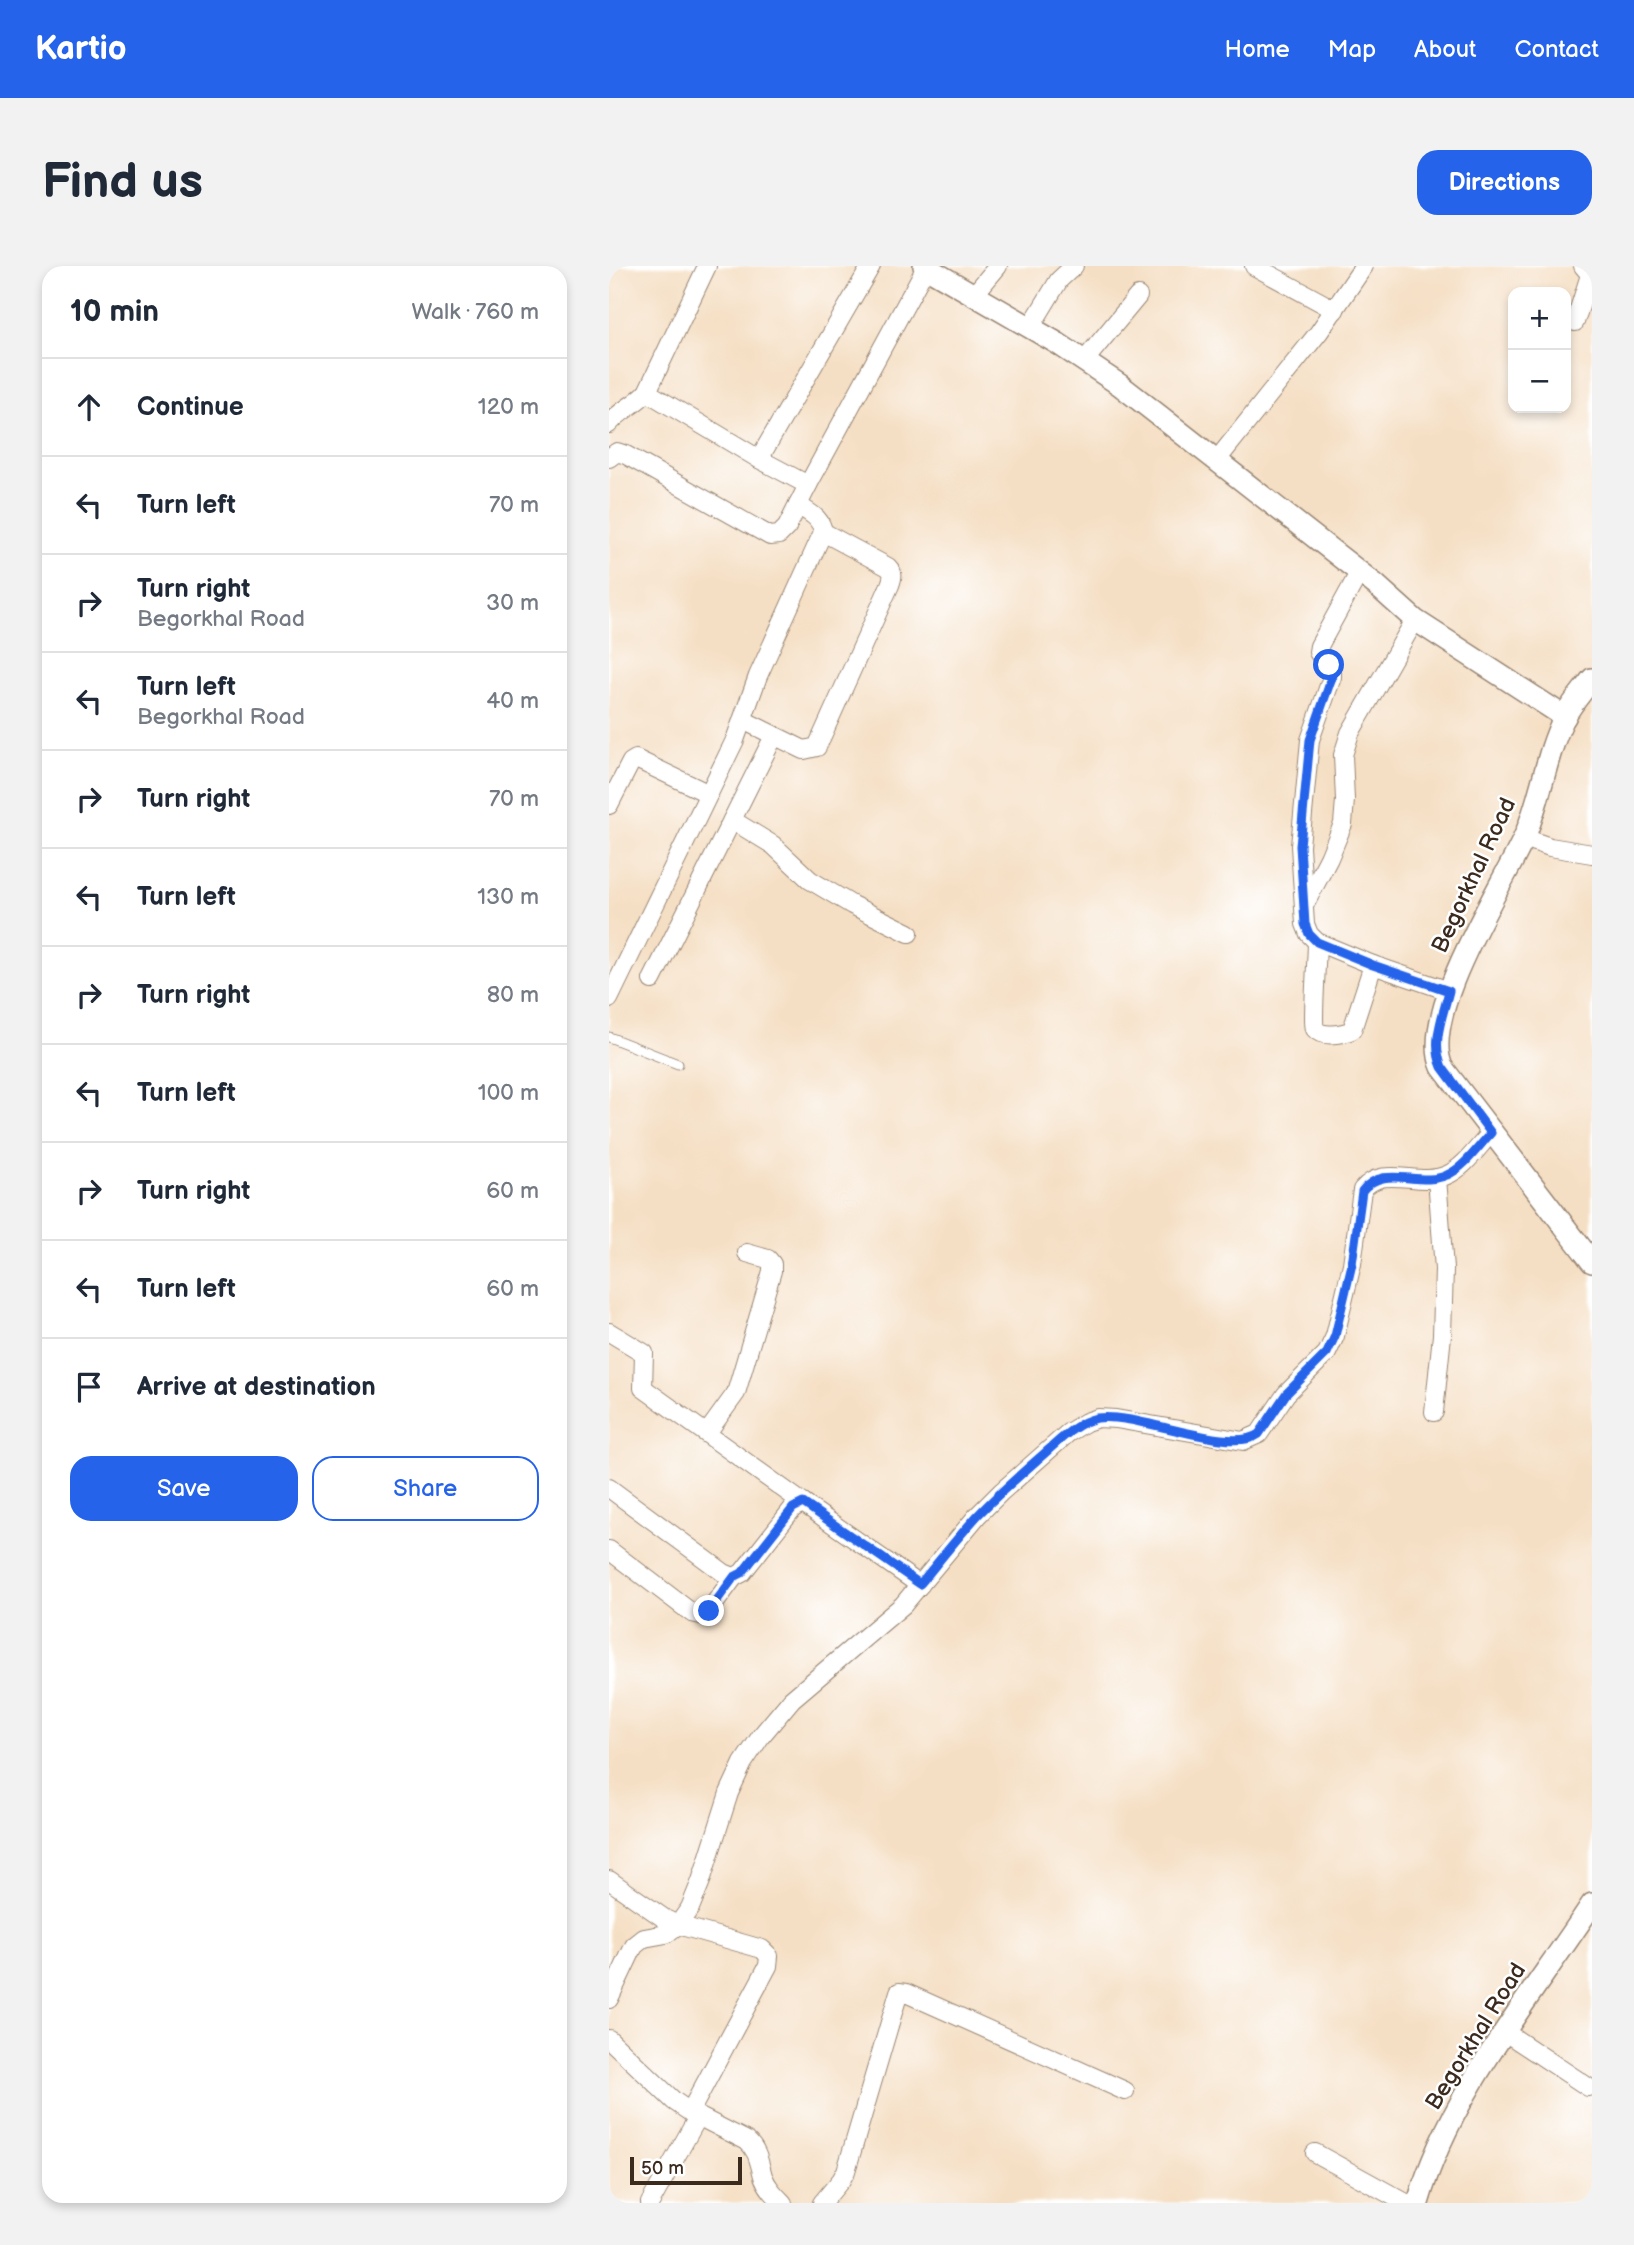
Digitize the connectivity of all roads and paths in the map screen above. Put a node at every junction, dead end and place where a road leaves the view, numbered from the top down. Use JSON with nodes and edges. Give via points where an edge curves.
{"nodes":[{"id":1,"x":707,"y":266,"type":"edge"},
{"id":2,"x":871,"y":266,"type":"edge"},
{"id":3,"x":998,"y":266,"type":"edge"},
{"id":4,"x":1074,"y":266,"type":"edge"},
{"id":5,"x":1254,"y":266,"type":"edge"},
{"id":6,"x":1364,"y":266,"type":"edge"},
{"id":7,"x":1583,"y":266,"type":"edge"},
{"id":8,"x":925,"y":267,"type":"edge"},
{"id":9,"x":973,"y":296,"type":"junction"},
{"id":10,"x":1137,"y":296,"type":"dead end"},
{"id":11,"x":1335,"y":310,"type":"junction"},
{"id":12,"x":1575,"y":321,"type":"dead end"},
{"id":13,"x":1030,"y":328,"type":"junction"},
{"id":14,"x":1085,"y":360,"type":"junction"},
{"id":15,"x":647,"y":393,"type":"junction"},
{"id":16,"x":609,"y":424,"type":"edge"},
{"id":17,"x":612,"y":449,"type":"edge"},
{"id":18,"x":759,"y":459,"type":"junction"},
{"id":19,"x":1217,"y":460,"type":"junction"},
{"id":20,"x":808,"y":485,"type":"junction"},
{"id":21,"x":798,"y":505,"type":"junction"},
{"id":22,"x":823,"y":532,"type":"junction"},
{"id":23,"x":1359,"y":573,"type":"junction"},
{"id":24,"x":1415,"y":620,"type":"junction"},
{"id":25,"x":1592,"y":679,"type":"edge"},
{"id":26,"x":1565,"y":717,"type":"junction"},
{"id":27,"x":743,"y":720,"type":"junction"},
{"id":28,"x":774,"y":736,"type":"junction"},
{"id":29,"x":708,"y":793,"type":"junction"},
{"id":30,"x":609,"y":805,"type":"edge"},
{"id":31,"x":732,"y":820,"type":"junction"},
{"id":32,"x":1524,"y":838,"type":"junction"},
{"id":33,"x":1592,"y":854,"type":"edge"},
{"id":34,"x":1304,"y":906,"type":"junction"},
{"id":35,"x":909,"y":933,"type":"dead end"},
{"id":36,"x":1317,"y":942,"type":"junction"},
{"id":37,"x":1373,"y":965,"type":"junction"},
{"id":38,"x":652,"y":980,"type":"dead end"},
{"id":39,"x":1449,"y":991,"type":"junction"},
{"id":40,"x":609,"y":999,"type":"edge"},
{"id":41,"x":609,"y":1037,"type":"edge"},
{"id":42,"x":678,"y":1064,"type":"dead end"},
{"id":43,"x":1491,"y":1133,"type":"junction"},
{"id":44,"x":1437,"y":1178,"type":"junction"},
{"id":45,"x":747,"y":1253,"type":"dead end"},
{"id":46,"x":1592,"y":1262,"type":"edge"},
{"id":47,"x":609,"y":1332,"type":"edge"},
{"id":48,"x":1434,"y":1412,"type":"dead end"},
{"id":49,"x":707,"y":1433,"type":"junction"},
{"id":50,"x":609,"y":1488,"type":"edge"},
{"id":51,"x":803,"y":1503,"type":"junction"},
{"id":52,"x":609,"y":1550,"type":"edge"},
{"id":53,"x":734,"y":1577,"type":"junction"},
{"id":54,"x":920,"y":1584,"type":"junction"},
{"id":55,"x":609,"y":1880,"type":"edge"},
{"id":56,"x":1592,"y":1905,"type":"edge"},
{"id":57,"x":678,"y":1925,"type":"junction"},
{"id":58,"x":617,"y":1963,"type":"edge"},
{"id":59,"x":609,"y":1999,"type":"edge"},
{"id":60,"x":1505,"y":2032,"type":"junction"},
{"id":61,"x":609,"y":2039,"type":"edge"},
{"id":62,"x":1588,"y":2087,"type":"dead end"},
{"id":63,"x":1125,"y":2091,"type":"dead end"},
{"id":64,"x":694,"y":2114,"type":"junction"},
{"id":65,"x":1315,"y":2153,"type":"dead end"},
{"id":66,"x":650,"y":2203,"type":"edge"},
{"id":67,"x":783,"y":2203,"type":"edge"},
{"id":68,"x":822,"y":2203,"type":"edge"},
{"id":69,"x":1406,"y":2203,"type":"edge"},
{"id":70,"x":1418,"y":2203,"type":"edge"}],
"edges":[{"from":1,"to":15,"type":"street"},
{"from":2,"to":18,"type":"street"},
{"from":3,"to":9,"type":"street"},
{"from":4,"to":13,"type":"street","via":[[1059,280]]},
{"from":5,"to":11,"type":"street"},
{"from":6,"to":11,"type":"street"},
{"from":7,"to":12,"type":"street","via":[[1589,278]]},
{"from":8,"to":9,"type":"street"},
{"from":8,"to":20,"type":"street"},
{"from":9,"to":13,"type":"street"},
{"from":10,"to":14,"type":"street"},
{"from":11,"to":19,"type":"street"},
{"from":13,"to":14,"type":"street"},
{"from":14,"to":19,"type":"street"},
{"from":15,"to":16,"type":"street"},
{"from":15,"to":18,"type":"street"},
{"from":17,"to":21,"type":"street","via":[[770,536],[779,536]]},
{"from":18,"to":20,"type":"street"},
{"from":19,"to":23,"type":"street"},
{"from":20,"to":21,"type":"street"},
{"from":21,"to":22,"type":"street","via":[[818,519]]},
{"from":22,"to":27,"type":"street"},
{"from":22,"to":28,"type":"street","via":[[887,567],[893,576],[817,747],[804,750]]},
{"from":23,"to":24,"type":"street"},
{"from":23,"to":34,"type":"street","via":[[1318,652],[1332,677],[1310,740],[1300,846]]},
{"from":24,"to":26,"type":"street"},
{"from":24,"to":34,"type":"street","via":[[1350,733],[1343,755],[1343,824]]},
{"from":25,"to":26,"type":"street","name":"Begorkhal Road"},
{"from":26,"to":32,"type":"street","name":"Begorkhal Road"},
{"from":27,"to":28,"type":"street"},
{"from":27,"to":29,"type":"street"},
{"from":28,"to":31,"type":"street"},
{"from":29,"to":30,"type":"street","via":[[636,759]]},
{"from":29,"to":40,"type":"street"},
{"from":31,"to":35,"type":"street","via":[[773,845],[810,880]]},
{"from":31,"to":38,"type":"street"},
{"from":32,"to":33,"type":"street"},
{"from":32,"to":39,"type":"street","name":"Begorkhal Road"},
{"from":34,"to":36,"type":"street","via":[[1305,924]]},
{"from":36,"to":37,"type":"street"},
{"from":36,"to":37,"type":"street","via":[[1312,1022],[1320,1033],[1352,1030]]},
{"from":37,"to":39,"type":"street"},
{"from":39,"to":43,"type":"street","name":"Begorkhal Road","via":[[1437,1055]]},
{"from":41,"to":42,"type":"lane"},
{"from":43,"to":44,"type":"street","via":[[1456,1170]]},
{"from":43,"to":46,"type":"street","name":"Begorkhal Road"},
{"from":44,"to":48,"type":"street","via":[[1444,1269]]},
{"from":44,"to":54,"type":"street","via":[[1383,1177],[1362,1191],[1352,1264],[1335,1336],[1327,1353],[1286,1394],[1259,1434],[1243,1441],[1116,1419],[1086,1422],[1001,1492]]},
{"from":45,"to":49,"type":"street","via":[[768,1259],[772,1271],[736,1393]]},
{"from":47,"to":49,"type":"street","via":[[643,1353],[643,1388]]},
{"from":49,"to":51,"type":"street"},
{"from":50,"to":53,"type":"street"},
{"from":51,"to":53,"type":"street","via":[[793,1508]]},
{"from":51,"to":54,"type":"street"},
{"from":52,"to":53,"type":"street","via":[[692,1613],[701,1615]]},
{"from":54,"to":57,"type":"street","via":[[903,1605],[792,1699],[761,1736],[729,1793],[701,1881]]},
{"from":55,"to":57,"type":"street"},
{"from":56,"to":60,"type":"street","name":"Begorkhal Road"},
{"from":57,"to":58,"type":"street","via":[[666,1934],[644,1938]]},
{"from":57,"to":64,"type":"street","via":[[762,1949],[769,1956]]},
{"from":58,"to":59,"type":"street"},
{"from":60,"to":62,"type":"street"},
{"from":60,"to":70,"type":"street","name":"Begorkhal Road","via":[[1441,2141]]},
{"from":61,"to":64,"type":"street"},
{"from":63,"to":68,"type":"street","via":[[901,1992],[846,2171]]},
{"from":64,"to":66,"type":"street"},
{"from":64,"to":67,"type":"street","via":[[754,2147],[764,2179]]},
{"from":65,"to":69,"type":"street"}]}
